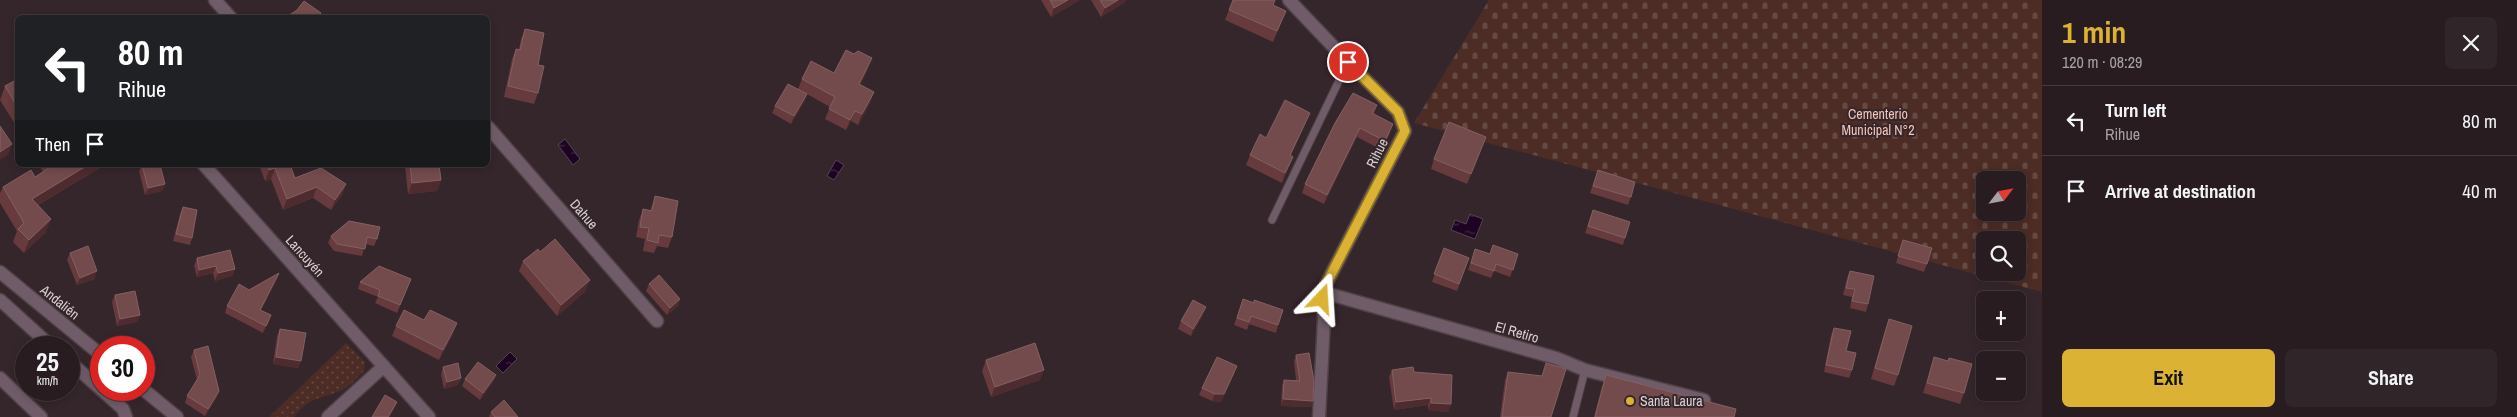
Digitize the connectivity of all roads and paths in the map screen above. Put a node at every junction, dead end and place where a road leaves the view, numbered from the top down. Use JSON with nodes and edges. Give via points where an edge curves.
{"nodes":[{"id":1,"x":215,"y":0,"type":"edge"},
{"id":2,"x":1289,"y":0,"type":"edge"},
{"id":3,"x":228,"y":15,"type":"edge"},
{"id":4,"x":1348,"y":62,"type":"junction"},
{"id":5,"x":490,"y":129,"type":"edge"},
{"id":6,"x":206,"y":167,"type":"edge"},
{"id":7,"x":1272,"y":220,"type":"dead end"},
{"id":8,"x":0,"y":272,"type":"edge"},
{"id":9,"x":1322,"y":292,"type":"junction"},
{"id":10,"x":0,"y":300,"type":"edge"},
{"id":11,"x":657,"y":321,"type":"dead end"},
{"id":12,"x":40,"y":336,"type":"edge"},
{"id":13,"x":90,"y":346,"type":"edge"},
{"id":14,"x":384,"y":366,"type":"junction"},
{"id":15,"x":1586,"y":370,"type":"junction"},
{"id":16,"x":80,"y":372,"type":"edge"},
{"id":17,"x":0,"y":378,"type":"edge"},
{"id":18,"x":155,"y":399,"type":"edge"},
{"id":19,"x":1704,"y":400,"type":"edge"},
{"id":20,"x":122,"y":414,"type":"edge"},
{"id":21,"x":41,"y":417,"type":"edge"},
{"id":22,"x":177,"y":417,"type":"edge"},
{"id":23,"x":328,"y":417,"type":"edge"},
{"id":24,"x":430,"y":417,"type":"edge"},
{"id":25,"x":1319,"y":417,"type":"edge"},
{"id":26,"x":1573,"y":417,"type":"edge"}],
"edges":[{"from":1,"to":3,"type":"street"},
{"from":2,"to":4,"type":"street","name":"Rihue"},
{"from":4,"to":7,"type":"lane"},
{"from":4,"to":9,"type":"street","name":"Rihue","via":[[1398,112],[1405,131]]},
{"from":5,"to":11,"type":"street","name":"Dahue"},
{"from":6,"to":14,"type":"street","name":"Lancuyén"},
{"from":8,"to":13,"type":"street","name":"Andalién"},
{"from":9,"to":15,"type":"street","name":"El Retiro","via":[[1556,358]]},
{"from":9,"to":25,"type":"street","via":[[1324,320]]},
{"from":10,"to":12,"type":"street"},
{"from":14,"to":23,"type":"street"},
{"from":14,"to":24,"type":"street","name":"Lancuyén"},
{"from":15,"to":19,"type":"street","name":"El Retiro"},
{"from":15,"to":26,"type":"lane"},
{"from":16,"to":20,"type":"street"},
{"from":17,"to":21,"type":"street"},
{"from":18,"to":22,"type":"street"}]}
